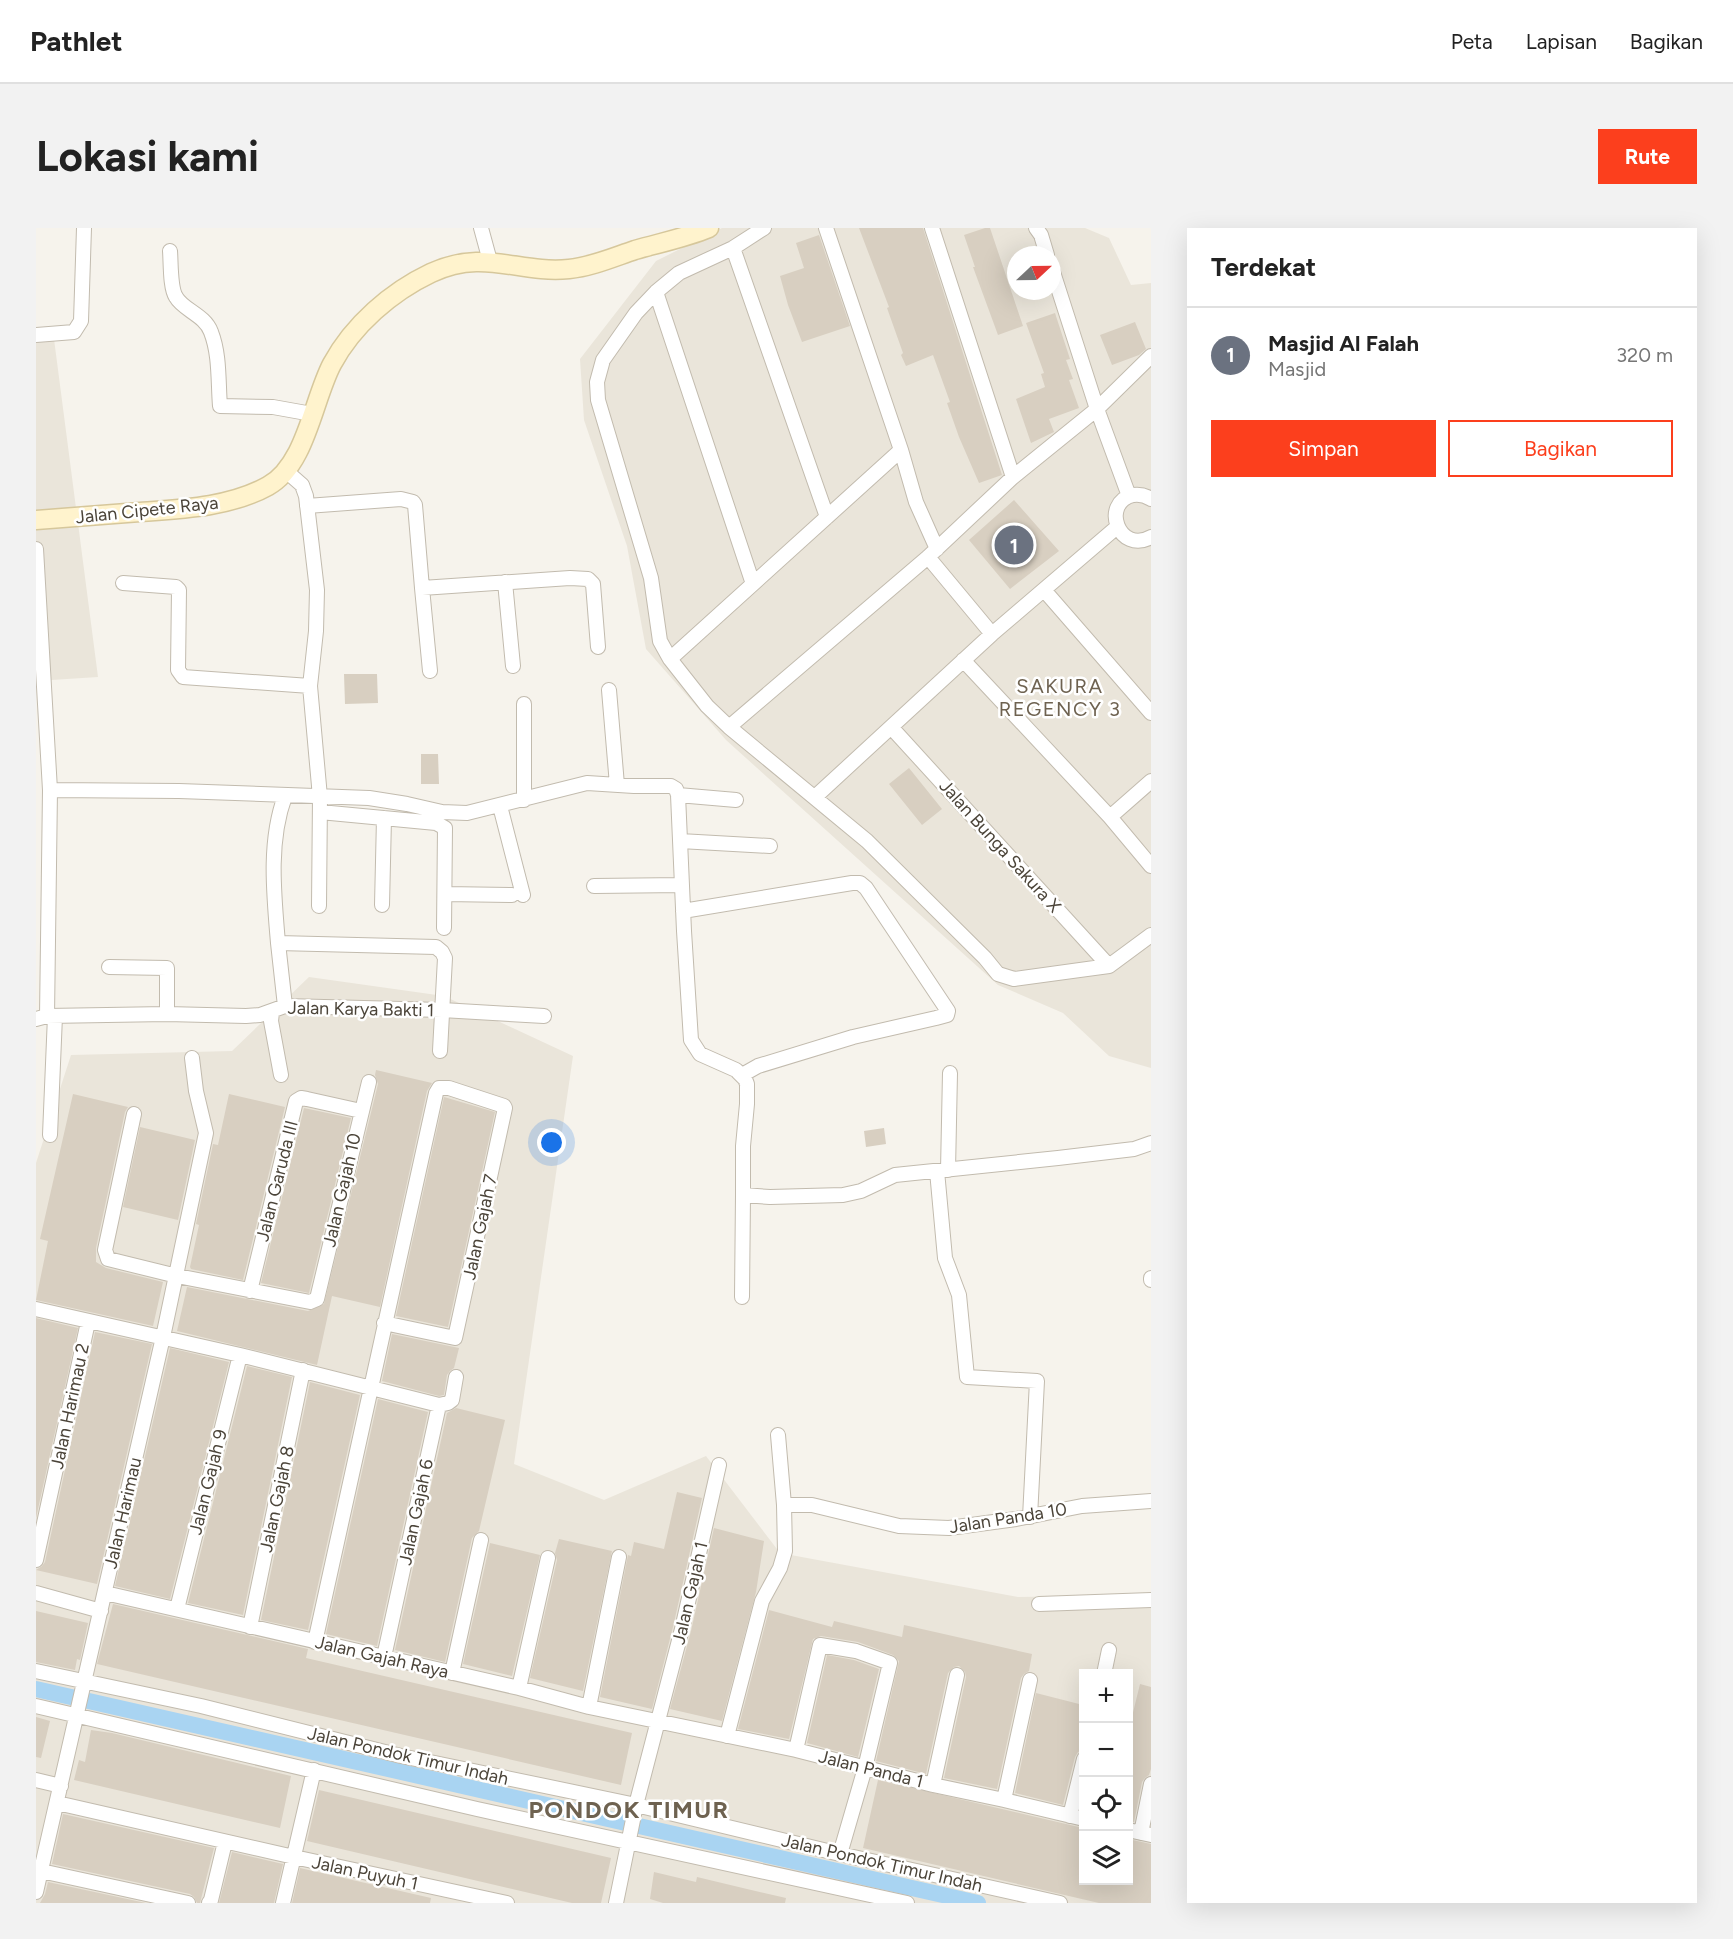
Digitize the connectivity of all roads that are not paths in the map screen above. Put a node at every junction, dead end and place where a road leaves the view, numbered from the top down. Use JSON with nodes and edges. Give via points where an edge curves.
{"nodes":[{"id":1,"x":84,"y":228,"type":"edge"},
{"id":2,"x":481,"y":228,"type":"edge"},
{"id":3,"x":709,"y":228,"type":"edge"},
{"id":4,"x":764,"y":228,"type":"edge"},
{"id":5,"x":826,"y":228,"type":"edge"},
{"id":6,"x":932,"y":228,"type":"edge"},
{"id":7,"x":1036,"y":228,"type":"edge"},
{"id":8,"x":1044,"y":246,"type":"edge"},
{"id":9,"x":733,"y":249,"type":"junction"},
{"id":10,"x":170,"y":251,"type":"dead end"},
{"id":11,"x":490,"y":261,"type":"junction"},
{"id":12,"x":656,"y":292,"type":"junction"},
{"id":13,"x":1061,"y":297,"type":"edge"},
{"id":14,"x":36,"y":335,"type":"edge"},
{"id":15,"x":1151,"y":356,"type":"edge"},
{"id":16,"x":1097,"y":409,"type":"junction"},
{"id":17,"x":312,"y":414,"type":"junction"},
{"id":18,"x":901,"y":450,"type":"junction"},
{"id":19,"x":286,"y":471,"type":"junction"},
{"id":20,"x":1013,"y":477,"type":"junction"},
{"id":21,"x":1129,"y":496,"type":"junction"},
{"id":22,"x":1150,"y":498,"type":"edge"},
{"id":23,"x":307,"y":506,"type":"junction"},
{"id":24,"x":827,"y":517,"type":"junction"},
{"id":25,"x":36,"y":520,"type":"edge"},
{"id":26,"x":1117,"y":527,"type":"junction"},
{"id":27,"x":1148,"y":542,"type":"edge"},
{"id":28,"x":36,"y":549,"type":"edge"},
{"id":29,"x":932,"y":553,"type":"junction"},
{"id":30,"x":505,"y":582,"type":"junction"},
{"id":31,"x":123,"y":583,"type":"dead end"},
{"id":32,"x":753,"y":584,"type":"junction"},
{"id":33,"x":422,"y":588,"type":"junction"},
{"id":34,"x":1044,"y":590,"type":"junction"},
{"id":35,"x":992,"y":634,"type":"junction"},
{"id":36,"x":597,"y":647,"type":"dead end"},
{"id":37,"x":670,"y":659,"type":"junction"},
{"id":38,"x":963,"y":660,"type":"junction"},
{"id":39,"x":513,"y":666,"type":"dead end"},
{"id":40,"x":430,"y":671,"type":"dead end"},
{"id":41,"x":310,"y":686,"type":"junction"},
{"id":42,"x":609,"y":690,"type":"dead end"},
{"id":43,"x":524,"y":704,"type":"dead end"},
{"id":44,"x":1151,"y":713,"type":"edge"},
{"id":45,"x":729,"y":727,"type":"junction"},
{"id":46,"x":891,"y":727,"type":"junction"},
{"id":47,"x":42,"y":750,"type":"edge"},
{"id":48,"x":1151,"y":781,"type":"edge"},
{"id":49,"x":617,"y":785,"type":"junction"},
{"id":50,"x":50,"y":790,"type":"junction"},
{"id":51,"x":285,"y":795,"type":"junction"},
{"id":52,"x":678,"y":795,"type":"junction"},
{"id":53,"x":320,"y":797,"type":"junction"},
{"id":54,"x":814,"y":797,"type":"junction"},
{"id":55,"x":524,"y":800,"type":"junction"},
{"id":56,"x":736,"y":800,"type":"dead end"},
{"id":57,"x":500,"y":806,"type":"junction"},
{"id":58,"x":320,"y":812,"type":"junction"},
{"id":59,"x":1110,"y":817,"type":"junction"},
{"id":60,"x":384,"y":818,"type":"junction"},
{"id":61,"x":43,"y":826,"type":"edge"},
{"id":62,"x":680,"y":841,"type":"junction"},
{"id":63,"x":770,"y":846,"type":"dead end"},
{"id":64,"x":1151,"y":866,"type":"edge"},
{"id":65,"x":682,"y":885,"type":"junction"},
{"id":66,"x":594,"y":886,"type":"dead end"},
{"id":67,"x":445,"y":894,"type":"junction"},
{"id":68,"x":382,"y":905,"type":"dead end"},
{"id":69,"x":319,"y":906,"type":"dead end"},
{"id":70,"x":683,"y":911,"type":"junction"},
{"id":71,"x":444,"y":928,"type":"dead end"},
{"id":72,"x":1151,"y":935,"type":"edge"},
{"id":73,"x":278,"y":943,"type":"junction"},
{"id":74,"x":1109,"y":966,"type":"junction"},
{"id":75,"x":109,"y":967,"type":"dead end"},
{"id":76,"x":278,"y":1009,"type":"junction"},
{"id":77,"x":442,"y":1010,"type":"junction"},
{"id":78,"x":166,"y":1014,"type":"junction"},
{"id":79,"x":544,"y":1016,"type":"dead end"},
{"id":80,"x":46,"y":1017,"type":"edge"},
{"id":81,"x":440,"y":1052,"type":"dead end"},
{"id":82,"x":192,"y":1058,"type":"dead end"},
{"id":83,"x":950,"y":1073,"type":"dead end"},
{"id":84,"x":281,"y":1075,"type":"dead end"},
{"id":85,"x":742,"y":1075,"type":"junction"},
{"id":86,"x":369,"y":1082,"type":"dead end"},
{"id":87,"x":361,"y":1111,"type":"junction"},
{"id":88,"x":134,"y":1114,"type":"dead end"},
{"id":89,"x":50,"y":1135,"type":"dead end"},
{"id":90,"x":1151,"y":1143,"type":"edge"},
{"id":91,"x":942,"y":1170,"type":"junction"},
{"id":92,"x":743,"y":1195,"type":"junction"},
{"id":93,"x":177,"y":1276,"type":"junction"},
{"id":94,"x":250,"y":1291,"type":"junction"},
{"id":95,"x":742,"y":1298,"type":"dead end"},
{"id":96,"x":36,"y":1310,"type":"edge"},
{"id":97,"x":88,"y":1322,"type":"junction"},
{"id":98,"x":384,"y":1323,"type":"junction"},
{"id":99,"x":163,"y":1337,"type":"junction"},
{"id":100,"x":240,"y":1355,"type":"junction"},
{"id":101,"x":303,"y":1370,"type":"junction"},
{"id":102,"x":456,"y":1377,"type":"dead end"},
{"id":103,"x":372,"y":1388,"type":"junction"},
{"id":104,"x":439,"y":1405,"type":"junction"},
{"id":105,"x":778,"y":1435,"type":"dead end"},
{"id":106,"x":719,"y":1465,"type":"dead end"},
{"id":107,"x":1151,"y":1501,"type":"edge"},
{"id":108,"x":784,"y":1505,"type":"junction"},
{"id":109,"x":1030,"y":1516,"type":"junction"},
{"id":110,"x":481,"y":1540,"type":"dead end"},
{"id":111,"x":619,"y":1557,"type":"dead end"},
{"id":112,"x":548,"y":1558,"type":"dead end"},
{"id":113,"x":36,"y":1560,"type":"edge"},
{"id":114,"x":36,"y":1593,"type":"edge"},
{"id":115,"x":105,"y":1593,"type":"junction"},
{"id":116,"x":1151,"y":1600,"type":"edge"},
{"id":117,"x":1039,"y":1604,"type":"dead end"},
{"id":118,"x":177,"y":1609,"type":"junction"},
{"id":119,"x":101,"y":1611,"type":"junction"},
{"id":120,"x":250,"y":1627,"type":"junction"},
{"id":121,"x":315,"y":1642,"type":"junction"},
{"id":122,"x":1109,"y":1650,"type":"dead end"},
{"id":123,"x":384,"y":1657,"type":"junction"},
{"id":124,"x":1105,"y":1669,"type":"edge"},
{"id":125,"x":36,"y":1671,"type":"edge"},
{"id":126,"x":452,"y":1673,"type":"junction"},
{"id":127,"x":957,"y":1676,"type":"dead end"},
{"id":128,"x":1030,"y":1680,"type":"dead end"},
{"id":129,"x":84,"y":1686,"type":"junction"},
{"id":130,"x":519,"y":1688,"type":"junction"},
{"id":131,"x":36,"y":1706,"type":"edge"},
{"id":132,"x":589,"y":1707,"type":"junction"},
{"id":133,"x":77,"y":1713,"type":"junction"},
{"id":134,"x":658,"y":1721,"type":"junction"},
{"id":135,"x":727,"y":1736,"type":"junction"},
{"id":136,"x":796,"y":1750,"type":"junction"},
{"id":137,"x":865,"y":1768,"type":"junction"},
{"id":138,"x":314,"y":1770,"type":"junction"},
{"id":139,"x":1081,"y":1777,"type":"edge"},
{"id":140,"x":36,"y":1780,"type":"edge"},
{"id":141,"x":1151,"y":1784,"type":"edge"},
{"id":142,"x":933,"y":1785,"type":"junction"},
{"id":143,"x":61,"y":1786,"type":"junction"},
{"id":144,"x":1004,"y":1800,"type":"junction"},
{"id":145,"x":57,"y":1803,"type":"junction"},
{"id":146,"x":635,"y":1809,"type":"junction"},
{"id":147,"x":1077,"y":1818,"type":"edge"},
{"id":148,"x":1140,"y":1833,"type":"edge"},
{"id":149,"x":630,"y":1837,"type":"junction"},
{"id":150,"x":225,"y":1842,"type":"junction"},
{"id":151,"x":840,"y":1854,"type":"junction"},
{"id":152,"x":294,"y":1857,"type":"junction"},
{"id":153,"x":41,"y":1871,"type":"junction"},
{"id":154,"x":36,"y":1892,"type":"edge"},
{"id":155,"x":188,"y":1903,"type":"edge"},
{"id":156,"x":209,"y":1903,"type":"edge"},
{"id":157,"x":283,"y":1903,"type":"edge"},
{"id":158,"x":507,"y":1903,"type":"edge"},
{"id":159,"x":616,"y":1903,"type":"edge"},
{"id":160,"x":907,"y":1903,"type":"edge"},
{"id":161,"x":1060,"y":1903,"type":"edge"}],
"edges":[{"from":1,"to":14,"type":"street","via":[[78,328],[74,333]]},
{"from":2,"to":11,"type":"street"},
{"from":3,"to":11,"type":"main road","name":"Jalan Cipete Raya","via":[[576,268],[545,269]]},
{"from":4,"to":9,"type":"street"},
{"from":5,"to":18,"type":"street"},
{"from":6,"to":20,"type":"street"},
{"from":7,"to":8,"type":"street"},
{"from":9,"to":12,"type":"street","via":[[679,273]]},
{"from":9,"to":24,"type":"street"},
{"from":10,"to":17,"type":"street","via":[[174,295],[211,330],[220,406],[273,407]]},
{"from":11,"to":17,"type":"main road","name":"Jalan Cipete Raya","via":[[468,262],[433,272],[391,297],[339,351]]},
{"from":12,"to":32,"type":"street"},
{"from":12,"to":37,"type":"street","via":[[603,360],[597,382],[598,400],[651,578],[660,641]]},
{"from":13,"to":16,"type":"street"},
{"from":15,"to":16,"type":"street"},
{"from":16,"to":20,"type":"street"},
{"from":16,"to":21,"type":"street"},
{"from":17,"to":19,"type":"main road","name":"Jalan Cipete Raya"},
{"from":18,"to":24,"type":"street"},
{"from":18,"to":29,"type":"street"},
{"from":19,"to":23,"type":"street","via":[[302,485]]},
{"from":19,"to":25,"type":"main road","name":"Jalan Cipete Raya","via":[[270,485],[223,503]]},
{"from":20,"to":29,"type":"street"},
{"from":21,"to":22,"type":"street"},
{"from":21,"to":26,"type":"street","via":[[1117,509]]},
{"from":23,"to":33,"type":"street","via":[[401,499],[413,502]]},
{"from":23,"to":41,"type":"street","via":[[317,590]]},
{"from":24,"to":32,"type":"street"},
{"from":26,"to":27,"type":"street","via":[[1130,540]]},
{"from":26,"to":34,"type":"street"},
{"from":28,"to":47,"type":"street","via":[[43,645]]},
{"from":29,"to":35,"type":"street"},
{"from":29,"to":45,"type":"street"},
{"from":30,"to":33,"type":"street"},
{"from":30,"to":36,"type":"street","via":[[590,579]]},
{"from":30,"to":39,"type":"street"},
{"from":31,"to":41,"type":"street","via":[[179,590],[178,670],[183,677]]},
{"from":32,"to":37,"type":"street"},
{"from":33,"to":40,"type":"street"},
{"from":34,"to":35,"type":"street"},
{"from":34,"to":44,"type":"street"},
{"from":35,"to":38,"type":"street"},
{"from":37,"to":45,"type":"street"},
{"from":38,"to":46,"type":"street"},
{"from":38,"to":59,"type":"street"},
{"from":41,"to":53,"type":"street"},
{"from":42,"to":49,"type":"street"},
{"from":43,"to":55,"type":"street"},
{"from":45,"to":54,"type":"street"},
{"from":46,"to":54,"type":"street"},
{"from":46,"to":74,"type":"street","name":"Jalan Bunga Sakura X"},
{"from":47,"to":50,"type":"street"},
{"from":48,"to":59,"type":"street"},
{"from":49,"to":52,"type":"street","via":[[671,786]]},
{"from":49,"to":55,"type":"street","via":[[587,783]]},
{"from":50,"to":51,"type":"street"},
{"from":50,"to":61,"type":"street"},
{"from":51,"to":53,"type":"street"},
{"from":51,"to":73,"type":"street","via":[[275,838]]},
{"from":52,"to":56,"type":"street"},
{"from":52,"to":62,"type":"street"},
{"from":53,"to":57,"type":"street","via":[[369,798],[454,813]]},
{"from":53,"to":58,"type":"street"},
{"from":54,"to":74,"type":"street","via":[[867,841],[998,974],[1014,979]]},
{"from":55,"to":57,"type":"street"},
{"from":57,"to":67,"type":"street","via":[[518,895]]},
{"from":58,"to":60,"type":"street"},
{"from":58,"to":69,"type":"street"},
{"from":59,"to":64,"type":"street"},
{"from":60,"to":67,"type":"street","via":[[436,823],[445,828]]},
{"from":60,"to":68,"type":"street"},
{"from":61,"to":80,"type":"street"},
{"from":62,"to":63,"type":"street"},
{"from":62,"to":65,"type":"street"},
{"from":65,"to":66,"type":"street"},
{"from":65,"to":70,"type":"street"},
{"from":67,"to":71,"type":"street"},
{"from":70,"to":85,"type":"street","via":[[691,1040],[700,1054]]},
{"from":70,"to":85,"type":"street","via":[[860,883],[948,1011],[947,1015],[762,1065]]},
{"from":72,"to":74,"type":"street"},
{"from":73,"to":76,"type":"street"},
{"from":73,"to":77,"type":"street","via":[[436,947],[445,958]]},
{"from":75,"to":78,"type":"street","via":[[167,968]]},
{"from":76,"to":77,"type":"street","name":"Jalan Karya Bakti 1"},
{"from":76,"to":78,"type":"street","name":"Jalan Karya Bakti 1","via":[[246,1016]]},
{"from":76,"to":84,"type":"street","via":[[271,1021]]},
{"from":77,"to":79,"type":"street","name":"Jalan Karya Bakti 1"},
{"from":77,"to":81,"type":"street"},
{"from":78,"to":80,"type":"street","name":"Jalan Karya Bakti 1"},
{"from":80,"to":89,"type":"street"},
{"from":82,"to":93,"type":"street","name":"Jalan Harimau","via":[[206,1133]]},
{"from":83,"to":91,"type":"street"},
{"from":85,"to":92,"type":"street","via":[[747,1084]]},
{"from":86,"to":87,"type":"street","name":"Jalan Gajah 10"},
{"from":87,"to":94,"type":"street","name":"Jalan Gajah 10","via":[[317,1299],[310,1302]]},
{"from":87,"to":94,"type":"street","name":"Jalan Garuda III","via":[[307,1098],[296,1101]]},
{"from":88,"to":93,"type":"street","via":[[104,1253],[111,1261]]},
{"from":90,"to":91,"type":"street","via":[[1134,1149]]},
{"from":91,"to":92,"type":"street","via":[[895,1175],[843,1196]]},
{"from":91,"to":109,"type":"street","via":[[945,1258],[959,1295],[967,1377],[1037,1381]]},
{"from":92,"to":95,"type":"street"},
{"from":93,"to":94,"type":"street"},
{"from":93,"to":99,"type":"street","name":"Jalan Harimau"},
{"from":96,"to":97,"type":"street"},
{"from":97,"to":99,"type":"street"},
{"from":97,"to":113,"type":"street","name":"Jalan Harimau 2"},
{"from":98,"to":98,"type":"street","name":"Jalan Gajah 7","via":[[439,1088],[504,1106],[455,1338]]},
{"from":98,"to":103,"type":"street"},
{"from":99,"to":100,"type":"street"},
{"from":99,"to":115,"type":"street","name":"Jalan Harimau"},
{"from":100,"to":101,"type":"street"},
{"from":100,"to":118,"type":"street","name":"Jalan Gajah 9"},
{"from":101,"to":103,"type":"street"},
{"from":101,"to":120,"type":"street","name":"Jalan Gajah 8"},
{"from":102,"to":104,"type":"street","name":"Jalan Gajah 6","via":[[452,1400]]},
{"from":103,"to":104,"type":"street"},
{"from":103,"to":121,"type":"street"},
{"from":104,"to":123,"type":"street","name":"Jalan Gajah 6"},
{"from":105,"to":108,"type":"street"},
{"from":106,"to":134,"type":"street","name":"Jalan Gajah 1"},
{"from":107,"to":109,"type":"street","name":"Jalan Panda 10","via":[[1082,1506]]},
{"from":108,"to":109,"type":"street","name":"Jalan Panda 10","via":[[812,1505],[899,1526],[949,1528]]},
{"from":108,"to":135,"type":"street","via":[[785,1551],[762,1601]]},
{"from":110,"to":126,"type":"street"},
{"from":111,"to":132,"type":"street"},
{"from":112,"to":130,"type":"street"},
{"from":114,"to":119,"type":"street"},
{"from":115,"to":118,"type":"street","name":"Jalan Gajah Raya"},
{"from":115,"to":119,"type":"street","name":"Jalan Harimau"},
{"from":116,"to":117,"type":"street"},
{"from":118,"to":120,"type":"street","name":"Jalan Gajah Raya"},
{"from":119,"to":129,"type":"street","name":"Jalan Harimau"},
{"from":120,"to":121,"type":"street","name":"Jalan Gajah Raya"},
{"from":121,"to":123,"type":"street","name":"Jalan Gajah Raya"},
{"from":122,"to":124,"type":"street"},
{"from":123,"to":126,"type":"street","name":"Jalan Gajah Raya"},
{"from":125,"to":129,"type":"street","name":"Jalan Pondok Timur Indah"},
{"from":126,"to":130,"type":"street","name":"Jalan Gajah Raya"},
{"from":127,"to":142,"type":"street"},
{"from":128,"to":144,"type":"street"},
{"from":129,"to":133,"type":"street","name":"Jalan Harimau"},
{"from":129,"to":146,"type":"street","name":"Jalan Pondok Timur Indah","via":[[201,1706]]},
{"from":130,"to":132,"type":"street","name":"Jalan Gajah Raya"},
{"from":131,"to":133,"type":"street","name":"Jalan Pondok Timur Indah"},
{"from":132,"to":134,"type":"street","name":"Jalan Gajah Raya"},
{"from":133,"to":138,"type":"street","name":"Jalan Pondok Timur Indah"},
{"from":133,"to":143,"type":"street","name":"Jalan Harimau"},
{"from":134,"to":135,"type":"street","name":"Jalan Panda 1"},
{"from":134,"to":146,"type":"street","name":"Jalan Gajah 1"},
{"from":135,"to":136,"type":"street","name":"Jalan Panda 1"},
{"from":136,"to":137,"type":"street","name":"Jalan Panda 1"},
{"from":136,"to":137,"type":"street","via":[[820,1645],[856,1651],[890,1663]]},
{"from":137,"to":142,"type":"street","name":"Jalan Panda 1"},
{"from":137,"to":151,"type":"street"},
{"from":138,"to":149,"type":"street","name":"Jalan Pondok Timur Indah","via":[[477,1809]]},
{"from":138,"to":152,"type":"street"},
{"from":139,"to":147,"type":"street"},
{"from":140,"to":143,"type":"street"},
{"from":141,"to":148,"type":"street"},
{"from":142,"to":144,"type":"street","name":"Jalan Panda 1"},
{"from":143,"to":145,"type":"street","name":"Jalan Harimau"},
{"from":144,"to":147,"type":"street","name":"Jalan Panda 1"},
{"from":145,"to":150,"type":"street","name":"Jalan Puyuh 1"},
{"from":145,"to":153,"type":"street","name":"Jalan Harimau"},
{"from":146,"to":149,"type":"street","name":"Jalan Gajah 1"},
{"from":146,"to":151,"type":"street","name":"Jalan Pondok Timur Indah"},
{"from":149,"to":159,"type":"street","name":"Jalan Gajah 1"},
{"from":149,"to":160,"type":"street","name":"Jalan Pondok Timur Indah"},
{"from":150,"to":152,"type":"street","name":"Jalan Puyuh 1"},
{"from":150,"to":156,"type":"street"},
{"from":151,"to":161,"type":"street","name":"Jalan Pondok Timur Indah"},
{"from":152,"to":157,"type":"street"},
{"from":152,"to":158,"type":"street","name":"Jalan Puyuh 1"},
{"from":153,"to":154,"type":"street","name":"Jalan Harimau"},
{"from":153,"to":155,"type":"street"}]}
